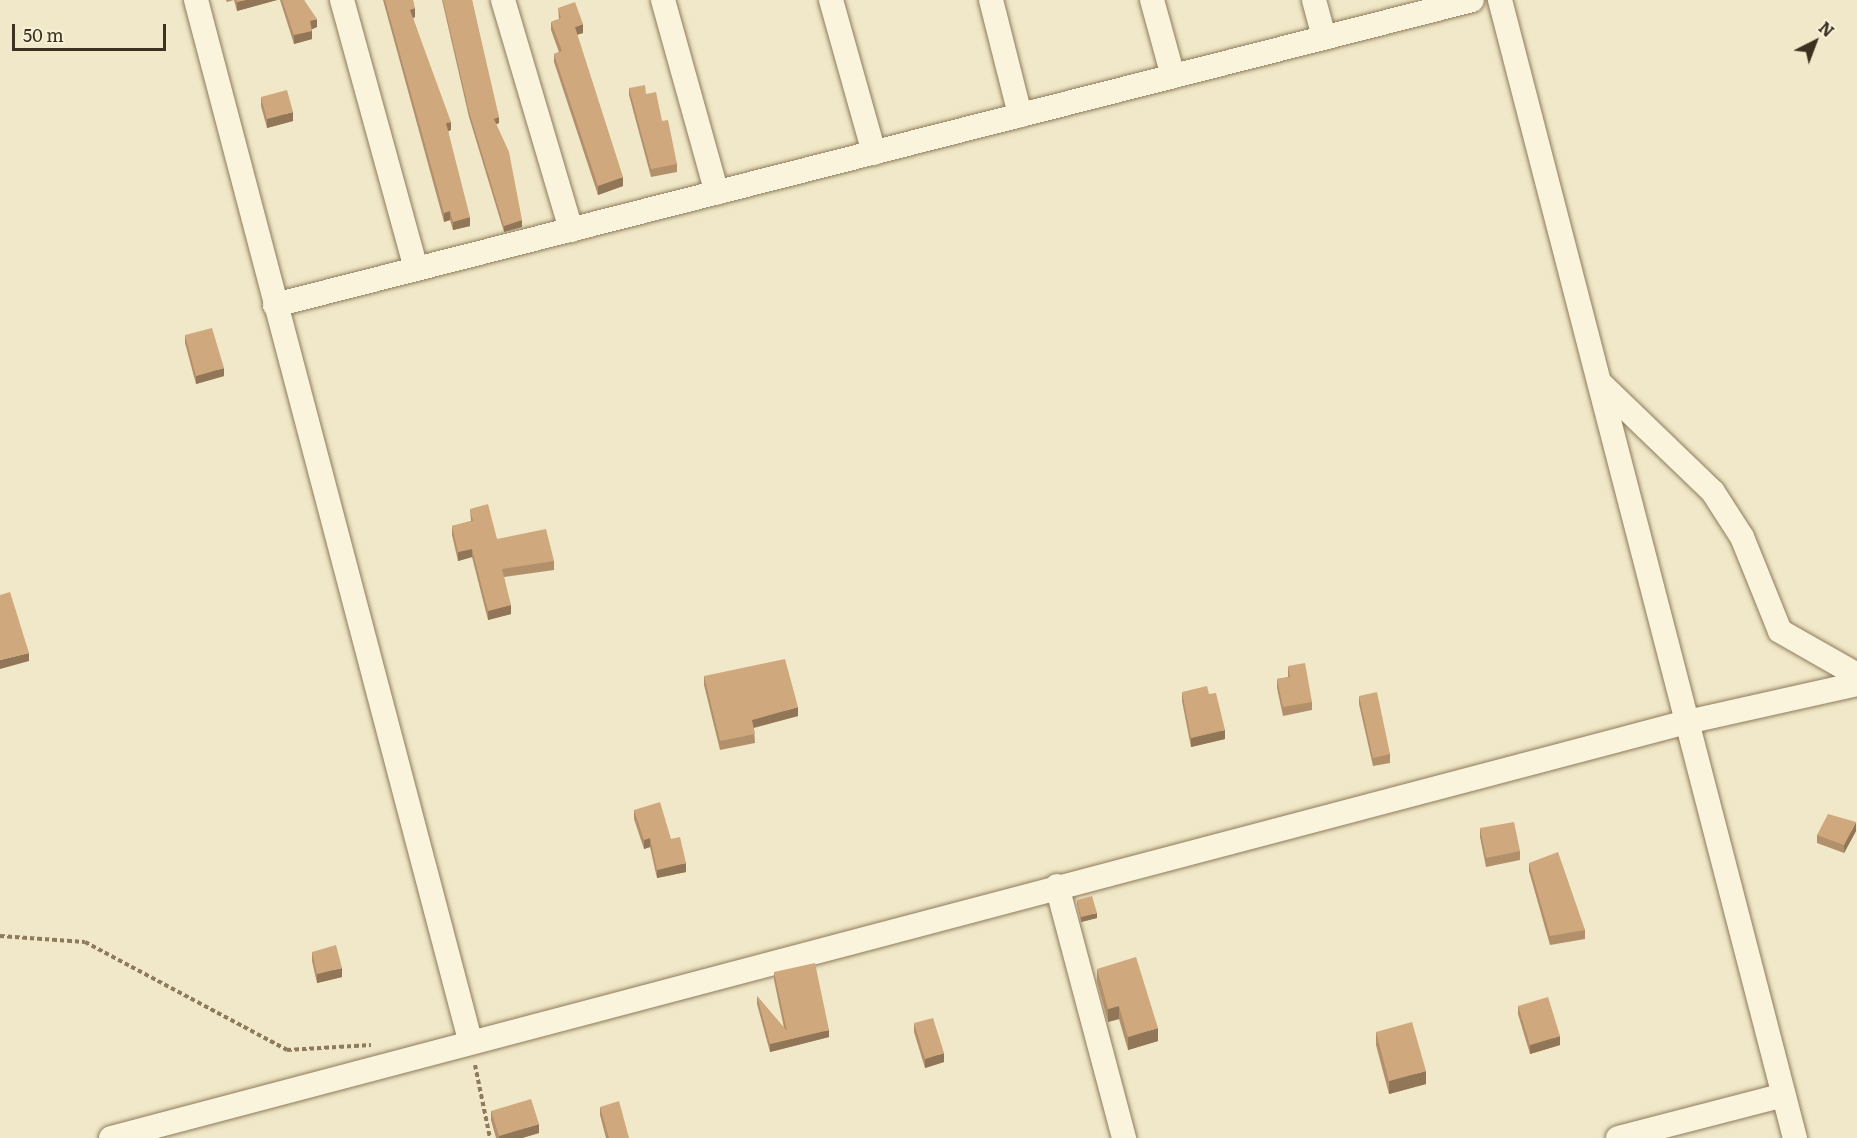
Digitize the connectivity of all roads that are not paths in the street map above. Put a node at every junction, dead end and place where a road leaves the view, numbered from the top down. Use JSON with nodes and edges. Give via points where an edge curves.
{"nodes":[{"id":1,"x":196,"y":0,"type":"edge"},
{"id":2,"x":342,"y":0,"type":"edge"},
{"id":3,"x":504,"y":0,"type":"edge"},
{"id":4,"x":663,"y":0,"type":"edge"},
{"id":5,"x":831,"y":0,"type":"edge"},
{"id":6,"x":991,"y":0,"type":"edge"},
{"id":7,"x":1152,"y":0,"type":"edge"},
{"id":8,"x":1314,"y":0,"type":"edge"},
{"id":9,"x":1472,"y":0,"type":"edge"},
{"id":10,"x":1500,"y":0,"type":"edge"},
{"id":11,"x":1324,"y":38,"type":"junction"},
{"id":12,"x":1173,"y":76,"type":"junction"},
{"id":13,"x":1020,"y":115,"type":"junction"},
{"id":14,"x":874,"y":153,"type":"junction"},
{"id":15,"x":717,"y":193,"type":"junction"},
{"id":16,"x":572,"y":230,"type":"junction"},
{"id":17,"x":416,"y":269,"type":"junction"},
{"id":18,"x":275,"y":305,"type":"junction"},
{"id":19,"x":1599,"y":381,"type":"junction"},
{"id":20,"x":1857,"y":675,"type":"edge"},
{"id":21,"x":1857,"y":684,"type":"edge"},
{"id":22,"x":1687,"y":722,"type":"junction"},
{"id":23,"x":1057,"y":886,"type":"junction"},
{"id":24,"x":470,"y":1040,"type":"junction"},
{"id":25,"x":1784,"y":1095,"type":"junction"},
{"id":26,"x":111,"y":1138,"type":"edge"},
{"id":27,"x":1124,"y":1138,"type":"edge"},
{"id":28,"x":1618,"y":1138,"type":"edge"},
{"id":29,"x":1795,"y":1138,"type":"edge"}],
"edges":[{"from":1,"to":18,"type":"street"},
{"from":2,"to":17,"type":"street"},
{"from":3,"to":16,"type":"street"},
{"from":4,"to":15,"type":"street"},
{"from":5,"to":14,"type":"street"},
{"from":6,"to":13,"type":"street"},
{"from":7,"to":12,"type":"street"},
{"from":8,"to":11,"type":"street"},
{"from":9,"to":11,"type":"street"},
{"from":10,"to":19,"type":"street"},
{"from":11,"to":12,"type":"street"},
{"from":12,"to":13,"type":"street"},
{"from":13,"to":14,"type":"street"},
{"from":14,"to":15,"type":"street"},
{"from":15,"to":16,"type":"street"},
{"from":16,"to":17,"type":"street"},
{"from":17,"to":18,"type":"street"},
{"from":18,"to":24,"type":"street"},
{"from":19,"to":20,"type":"street","via":[[1635,422],[1689,465],[1713,492],[1742,537],[1780,631]]},
{"from":19,"to":22,"type":"street"},
{"from":21,"to":22,"type":"street"},
{"from":22,"to":23,"type":"street"},
{"from":22,"to":25,"type":"street"},
{"from":23,"to":24,"type":"street"},
{"from":23,"to":27,"type":"street"},
{"from":24,"to":26,"type":"street"},
{"from":25,"to":28,"type":"street"},
{"from":25,"to":29,"type":"street"}]}
